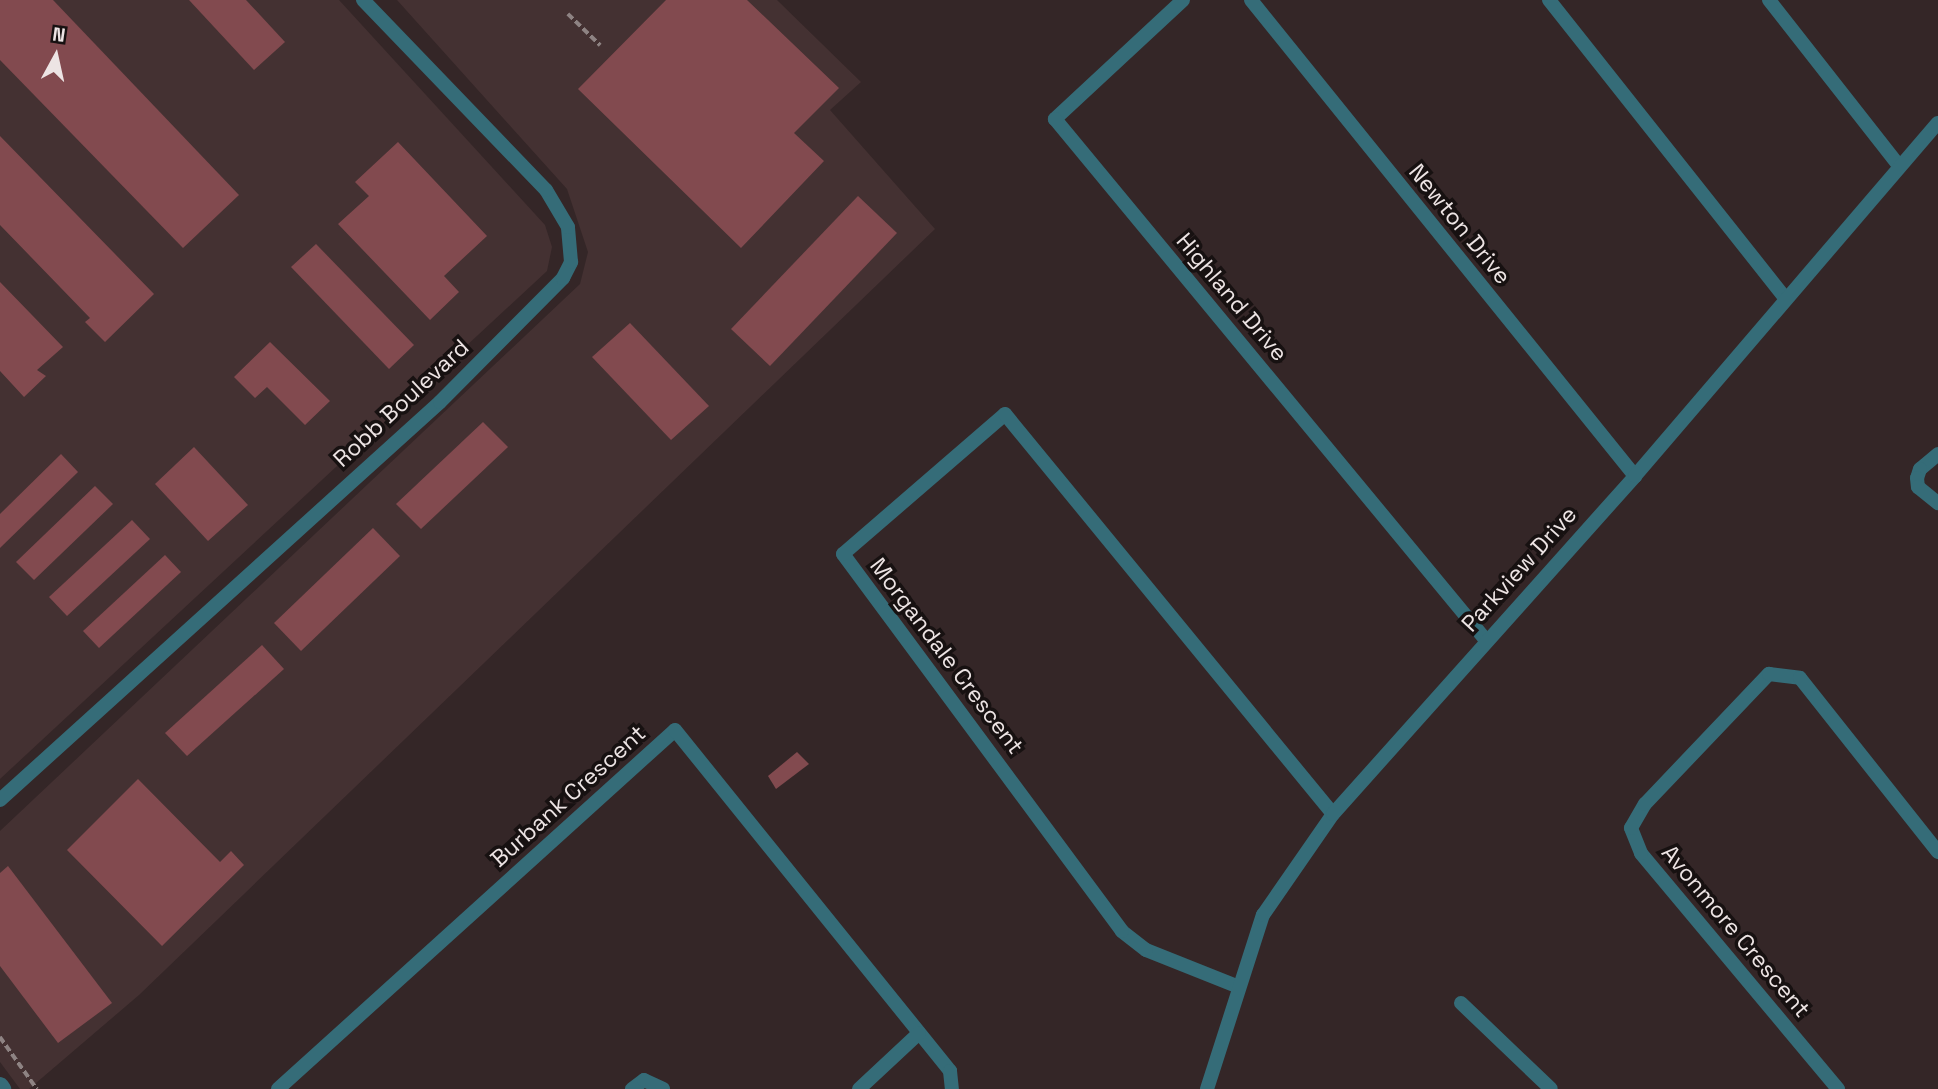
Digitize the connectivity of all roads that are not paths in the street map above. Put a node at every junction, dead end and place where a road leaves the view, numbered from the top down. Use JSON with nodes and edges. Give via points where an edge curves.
{"nodes":[{"id":1,"x":363,"y":0,"type":"edge"},
{"id":2,"x":1184,"y":0,"type":"edge"},
{"id":3,"x":1251,"y":0,"type":"edge"},
{"id":4,"x":1549,"y":0,"type":"edge"},
{"id":5,"x":1769,"y":0,"type":"edge"},
{"id":6,"x":1938,"y":123,"type":"edge"},
{"id":7,"x":1899,"y":166,"type":"junction"},
{"id":8,"x":1785,"y":298,"type":"junction"},
{"id":9,"x":1938,"y":454,"type":"edge"},
{"id":10,"x":1635,"y":476,"type":"junction"},
{"id":11,"x":1938,"y":503,"type":"edge"},
{"id":12,"x":1485,"y":639,"type":"junction"},
{"id":13,"x":0,"y":800,"type":"edge"},
{"id":14,"x":1333,"y":814,"type":"junction"},
{"id":15,"x":1938,"y":852,"type":"edge"},
{"id":16,"x":1239,"y":987,"type":"junction"},
{"id":17,"x":1461,"y":1003,"type":"dead end"},
{"id":18,"x":919,"y":1033,"type":"junction"},
{"id":19,"x":278,"y":1089,"type":"edge"},
{"id":20,"x":632,"y":1089,"type":"edge"},
{"id":21,"x":663,"y":1089,"type":"edge"},
{"id":22,"x":859,"y":1089,"type":"edge"},
{"id":23,"x":951,"y":1089,"type":"edge"},
{"id":24,"x":1207,"y":1089,"type":"edge"},
{"id":25,"x":1551,"y":1089,"type":"edge"},
{"id":26,"x":1838,"y":1089,"type":"edge"}],
"edges":[{"from":1,"to":13,"type":"street","name":"Robb Boulevard","via":[[546,190],[568,227],[571,262],[563,278],[440,402]]},
{"from":2,"to":12,"type":"street","name":"Highland Drive","via":[[1055,119]]},
{"from":3,"to":10,"type":"street","name":"Newton Drive"},
{"from":4,"to":8,"type":"street"},
{"from":5,"to":7,"type":"street"},
{"from":6,"to":7,"type":"street","name":"Parkview Drive"},
{"from":7,"to":8,"type":"street","name":"Parkview Drive"},
{"from":8,"to":10,"type":"street","name":"Parkview Drive"},
{"from":9,"to":11,"type":"street","via":[[1920,469],[1917,487]]},
{"from":10,"to":12,"type":"street","name":"Parkview Drive"},
{"from":12,"to":14,"type":"street","name":"Parkview Drive"},
{"from":14,"to":16,"type":"street","name":"Parkview Drive","via":[[1263,915]]},
{"from":14,"to":16,"type":"street","name":"Morgandale Crescent","via":[[1005,414],[843,554],[1122,930],[1146,950]]},
{"from":15,"to":26,"type":"street","name":"Avonmore Crescent","via":[[1800,678],[1769,674],[1645,804],[1631,828],[1641,853]]},
{"from":16,"to":24,"type":"street","name":"Parkview Drive"},
{"from":17,"to":25,"type":"street"},
{"from":18,"to":19,"type":"street","name":"Burbank Crescent","via":[[675,730]]},
{"from":18,"to":22,"type":"street"},
{"from":18,"to":23,"type":"street","name":"Burbank Crescent","via":[[950,1072]]},
{"from":20,"to":21,"type":"street","via":[[644,1080]]}]}
